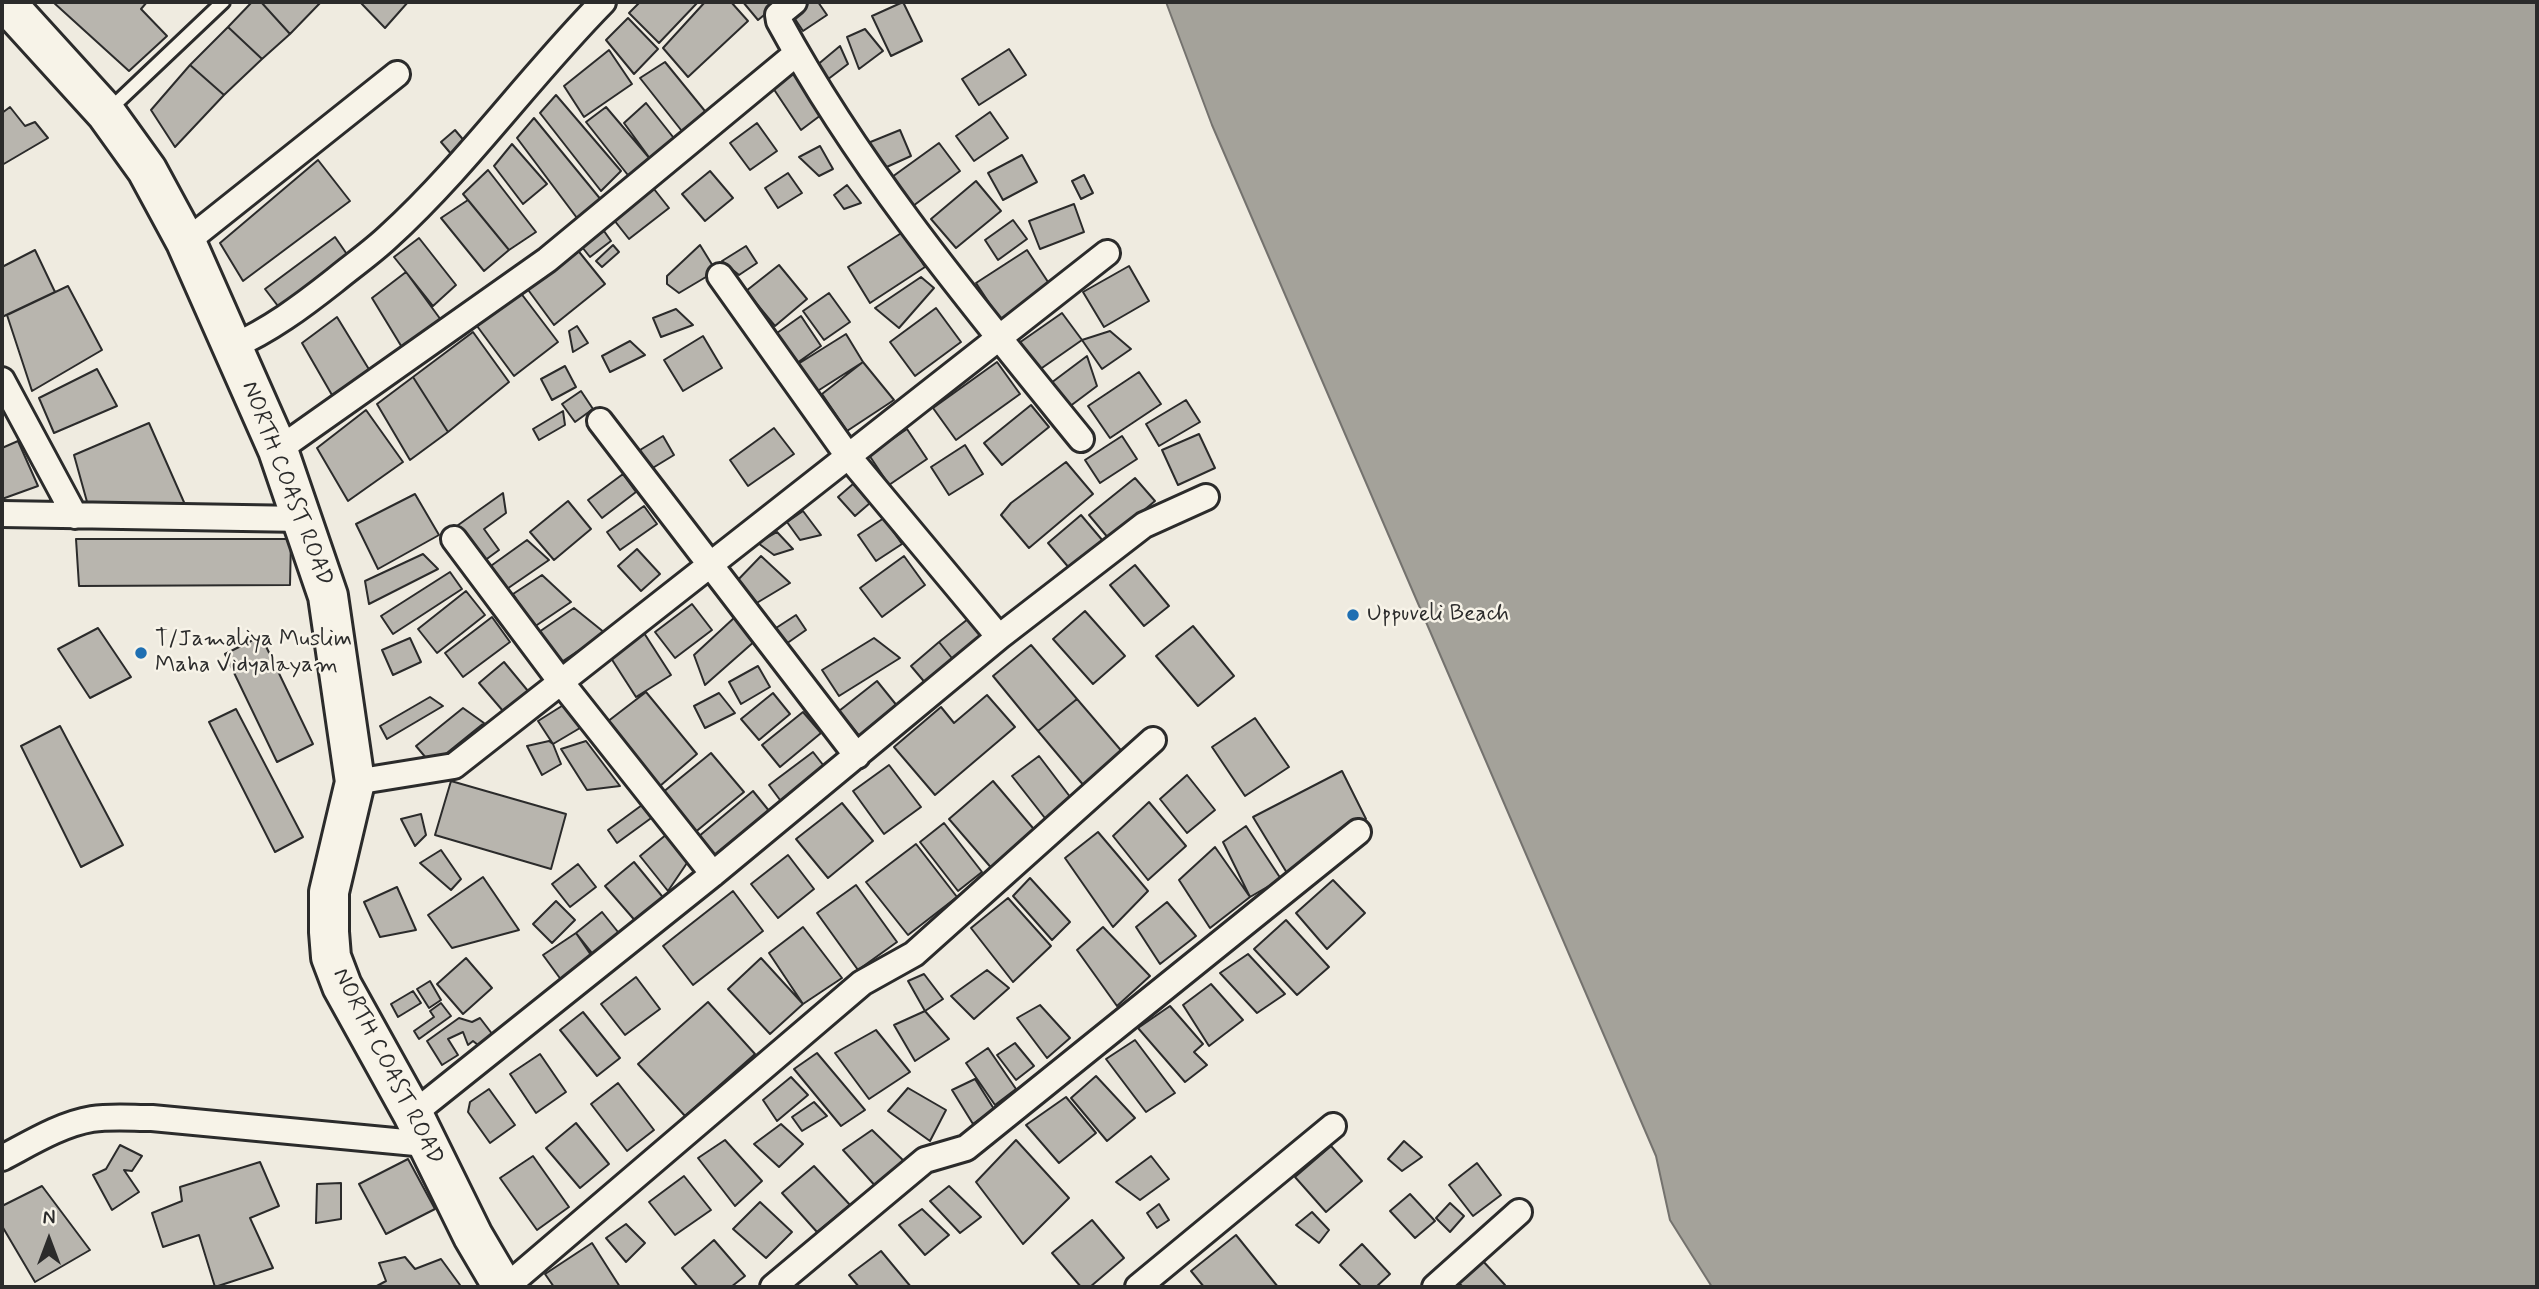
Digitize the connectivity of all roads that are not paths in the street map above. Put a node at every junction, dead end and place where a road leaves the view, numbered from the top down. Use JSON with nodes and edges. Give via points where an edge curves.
{"nodes":[{"id":1,"x":223,"y":2,"type":"edge"},
{"id":2,"x":603,"y":2,"type":"edge"},
{"id":3,"x":794,"y":2,"type":"edge"},
{"id":4,"x":10,"y":16,"type":"edge"},
{"id":5,"x":797,"y":53,"type":"junction"},
{"id":6,"x":397,"y":74,"type":"dead end"},
{"id":7,"x":106,"y":113,"type":"junction"},
{"id":8,"x":186,"y":242,"type":"junction"},
{"id":9,"x":1107,"y":253,"type":"dead end"},
{"id":10,"x":720,"y":276,"type":"dead end"},
{"id":11,"x":999,"y":338,"type":"junction"},
{"id":12,"x":232,"y":347,"type":"junction"},
{"id":13,"x":2,"y":380,"type":"edge"},
{"id":14,"x":600,"y":421,"type":"dead end"},
{"id":15,"x":1081,"y":439,"type":"dead end"},
{"id":16,"x":278,"y":450,"type":"junction"},
{"id":17,"x":848,"y":456,"type":"junction"},
{"id":18,"x":1206,"y":497,"type":"dead end"},
{"id":19,"x":2,"y":514,"type":"edge"},
{"id":20,"x":75,"y":516,"type":"junction"},
{"id":21,"x":303,"y":519,"type":"junction"},
{"id":22,"x":454,"y":538,"type":"dead end"},
{"id":23,"x":710,"y":565,"type":"junction"},
{"id":24,"x":999,"y":637,"type":"junction"},
{"id":25,"x":561,"y":682,"type":"junction"},
{"id":26,"x":1153,"y":740,"type":"dead end"},
{"id":27,"x":857,"y":756,"type":"junction"},
{"id":28,"x":355,"y":782,"type":"junction"},
{"id":29,"x":1358,"y":832,"type":"dead end"},
{"id":30,"x":713,"y":874,"type":"junction"},
{"id":31,"x":1333,"y":1126,"type":"dead end"},
{"id":32,"x":420,"y":1129,"type":"junction"},
{"id":33,"x":2,"y":1158,"type":"edge"},
{"id":34,"x":1519,"y":1212,"type":"dead end"},
{"id":35,"x":504,"y":1287,"type":"edge"},
{"id":36,"x":773,"y":1287,"type":"edge"},
{"id":37,"x":1138,"y":1287,"type":"edge"},
{"id":38,"x":1435,"y":1287,"type":"edge"}],
"edges":[{"from":1,"to":7,"type":"lane"},
{"from":2,"to":12,"type":"street","via":[[388,238],[263,334]]},
{"from":3,"to":5,"type":"street","via":[[778,15]]},
{"from":4,"to":7,"type":"main road","name":"NORTH COAST ROAD"},
{"from":5,"to":11,"type":"street","via":[[880,181]]},
{"from":5,"to":16,"type":"street","via":[[547,260]]},
{"from":6,"to":8,"type":"street"},
{"from":7,"to":8,"type":"main road","name":"NORTH COAST ROAD","via":[[147,170]]},
{"from":8,"to":12,"type":"main road","name":"NORTH COAST ROAD"},
{"from":9,"to":11,"type":"street"},
{"from":10,"to":17,"type":"street"},
{"from":11,"to":15,"type":"street"},
{"from":11,"to":17,"type":"street"},
{"from":12,"to":16,"type":"main road","name":"NORTH COAST ROAD"},
{"from":13,"to":20,"type":"street"},
{"from":14,"to":23,"type":"street"},
{"from":16,"to":21,"type":"main road","name":"NORTH COAST ROAD"},
{"from":17,"to":23,"type":"street"},
{"from":17,"to":24,"type":"street"},
{"from":18,"to":24,"type":"street","via":[[1144,525]]},
{"from":19,"to":20,"type":"street"},
{"from":20,"to":21,"type":"street"},
{"from":21,"to":28,"type":"main road","name":"NORTH COAST ROAD","via":[[328,596]]},
{"from":22,"to":25,"type":"street"},
{"from":23,"to":25,"type":"street"},
{"from":23,"to":27,"type":"street"},
{"from":24,"to":27,"type":"street"},
{"from":25,"to":28,"type":"street","via":[[454,766]]},
{"from":25,"to":30,"type":"street"},
{"from":26,"to":35,"type":"street","via":[[914,954],[862,983]]},
{"from":27,"to":30,"type":"street"},
{"from":28,"to":32,"type":"main road","name":"NORTH COAST ROAD","via":[[329,892],[331,957],[342,986]]},
{"from":29,"to":36,"type":"street","via":[[966,1147],[925,1160]]},
{"from":30,"to":32,"type":"street"},
{"from":31,"to":37,"type":"street"},
{"from":32,"to":33,"type":"street","via":[[90,1119]]},
{"from":32,"to":35,"type":"main road","name":"NORTH COAST ROAD"},
{"from":34,"to":38,"type":"street"}]}
